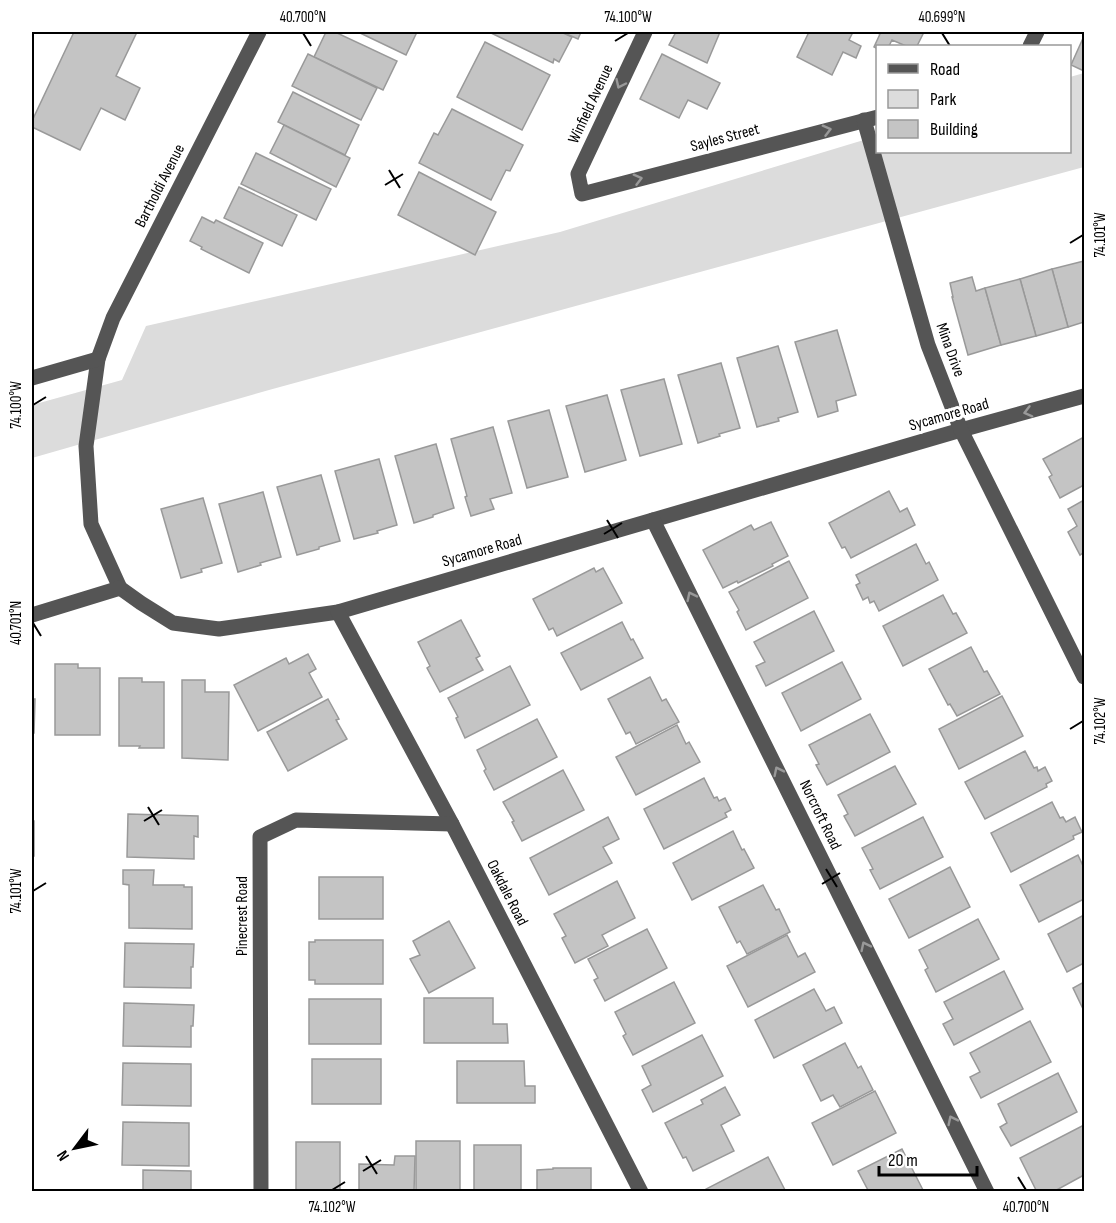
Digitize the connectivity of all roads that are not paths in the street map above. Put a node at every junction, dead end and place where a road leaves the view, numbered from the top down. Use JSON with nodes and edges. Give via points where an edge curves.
{"nodes":[{"id":1,"x":259,"y":32,"type":"edge"},
{"id":2,"x":645,"y":32,"type":"edge"},
{"id":3,"x":871,"y":119,"type":"edge"},
{"id":4,"x":876,"y":139,"type":"edge"},
{"id":5,"x":880,"y":153,"type":"edge"},
{"id":6,"x":582,"y":194,"type":"joint"},
{"id":7,"x":98,"y":359,"type":"junction"},
{"id":8,"x":32,"y":378,"type":"edge"},
{"id":9,"x":1084,"y":396,"type":"edge"},
{"id":10,"x":961,"y":430,"type":"junction"},
{"id":11,"x":653,"y":519,"type":"junction"},
{"id":12,"x":120,"y":588,"type":"junction"},
{"id":13,"x":338,"y":612,"type":"junction"},
{"id":14,"x":32,"y":615,"type":"edge"},
{"id":15,"x":1084,"y":676,"type":"edge"},
{"id":16,"x":452,"y":824,"type":"junction"},
{"id":17,"x":261,"y":1191,"type":"edge"},
{"id":18,"x":641,"y":1191,"type":"edge"},
{"id":19,"x":987,"y":1191,"type":"edge"}],
"edges":[{"from":1,"to":7,"type":"street","name":"Bartholdi Avenue","via":[[113,318]]},
{"from":2,"to":6,"type":"street","name":"Winfield Avenue","one_way":true,"via":[[578,174]]},
{"from":3,"to":4,"type":"street","name":"Mina Drive"},
{"from":6,"to":3,"type":"street","name":"Sayles Street","one_way":true},
{"from":5,"to":10,"type":"street","name":"Mina Drive","via":[[928,345]]},
{"from":7,"to":8,"type":"street"},
{"from":7,"to":12,"type":"street","via":[[86,446],[91,524]]},
{"from":9,"to":10,"type":"street","name":"Sycamore Road","one_way":true},
{"from":10,"to":11,"type":"street","name":"Sycamore Road"},
{"from":10,"to":15,"type":"street","name":"Mina Drive"},
{"from":11,"to":13,"type":"street","name":"Sycamore Road"},
{"from":19,"to":11,"type":"street","name":"Norcroft Road","one_way":true},
{"from":12,"to":13,"type":"street","name":"Sycamore Road","via":[[173,623],[219,629]]},
{"from":12,"to":14,"type":"street"},
{"from":13,"to":16,"type":"street","name":"Oakdale Road"},
{"from":16,"to":17,"type":"street","name":"Pinecrest Road","via":[[296,820],[260,837]]},
{"from":16,"to":18,"type":"street","name":"Oakdale Road"}]}
